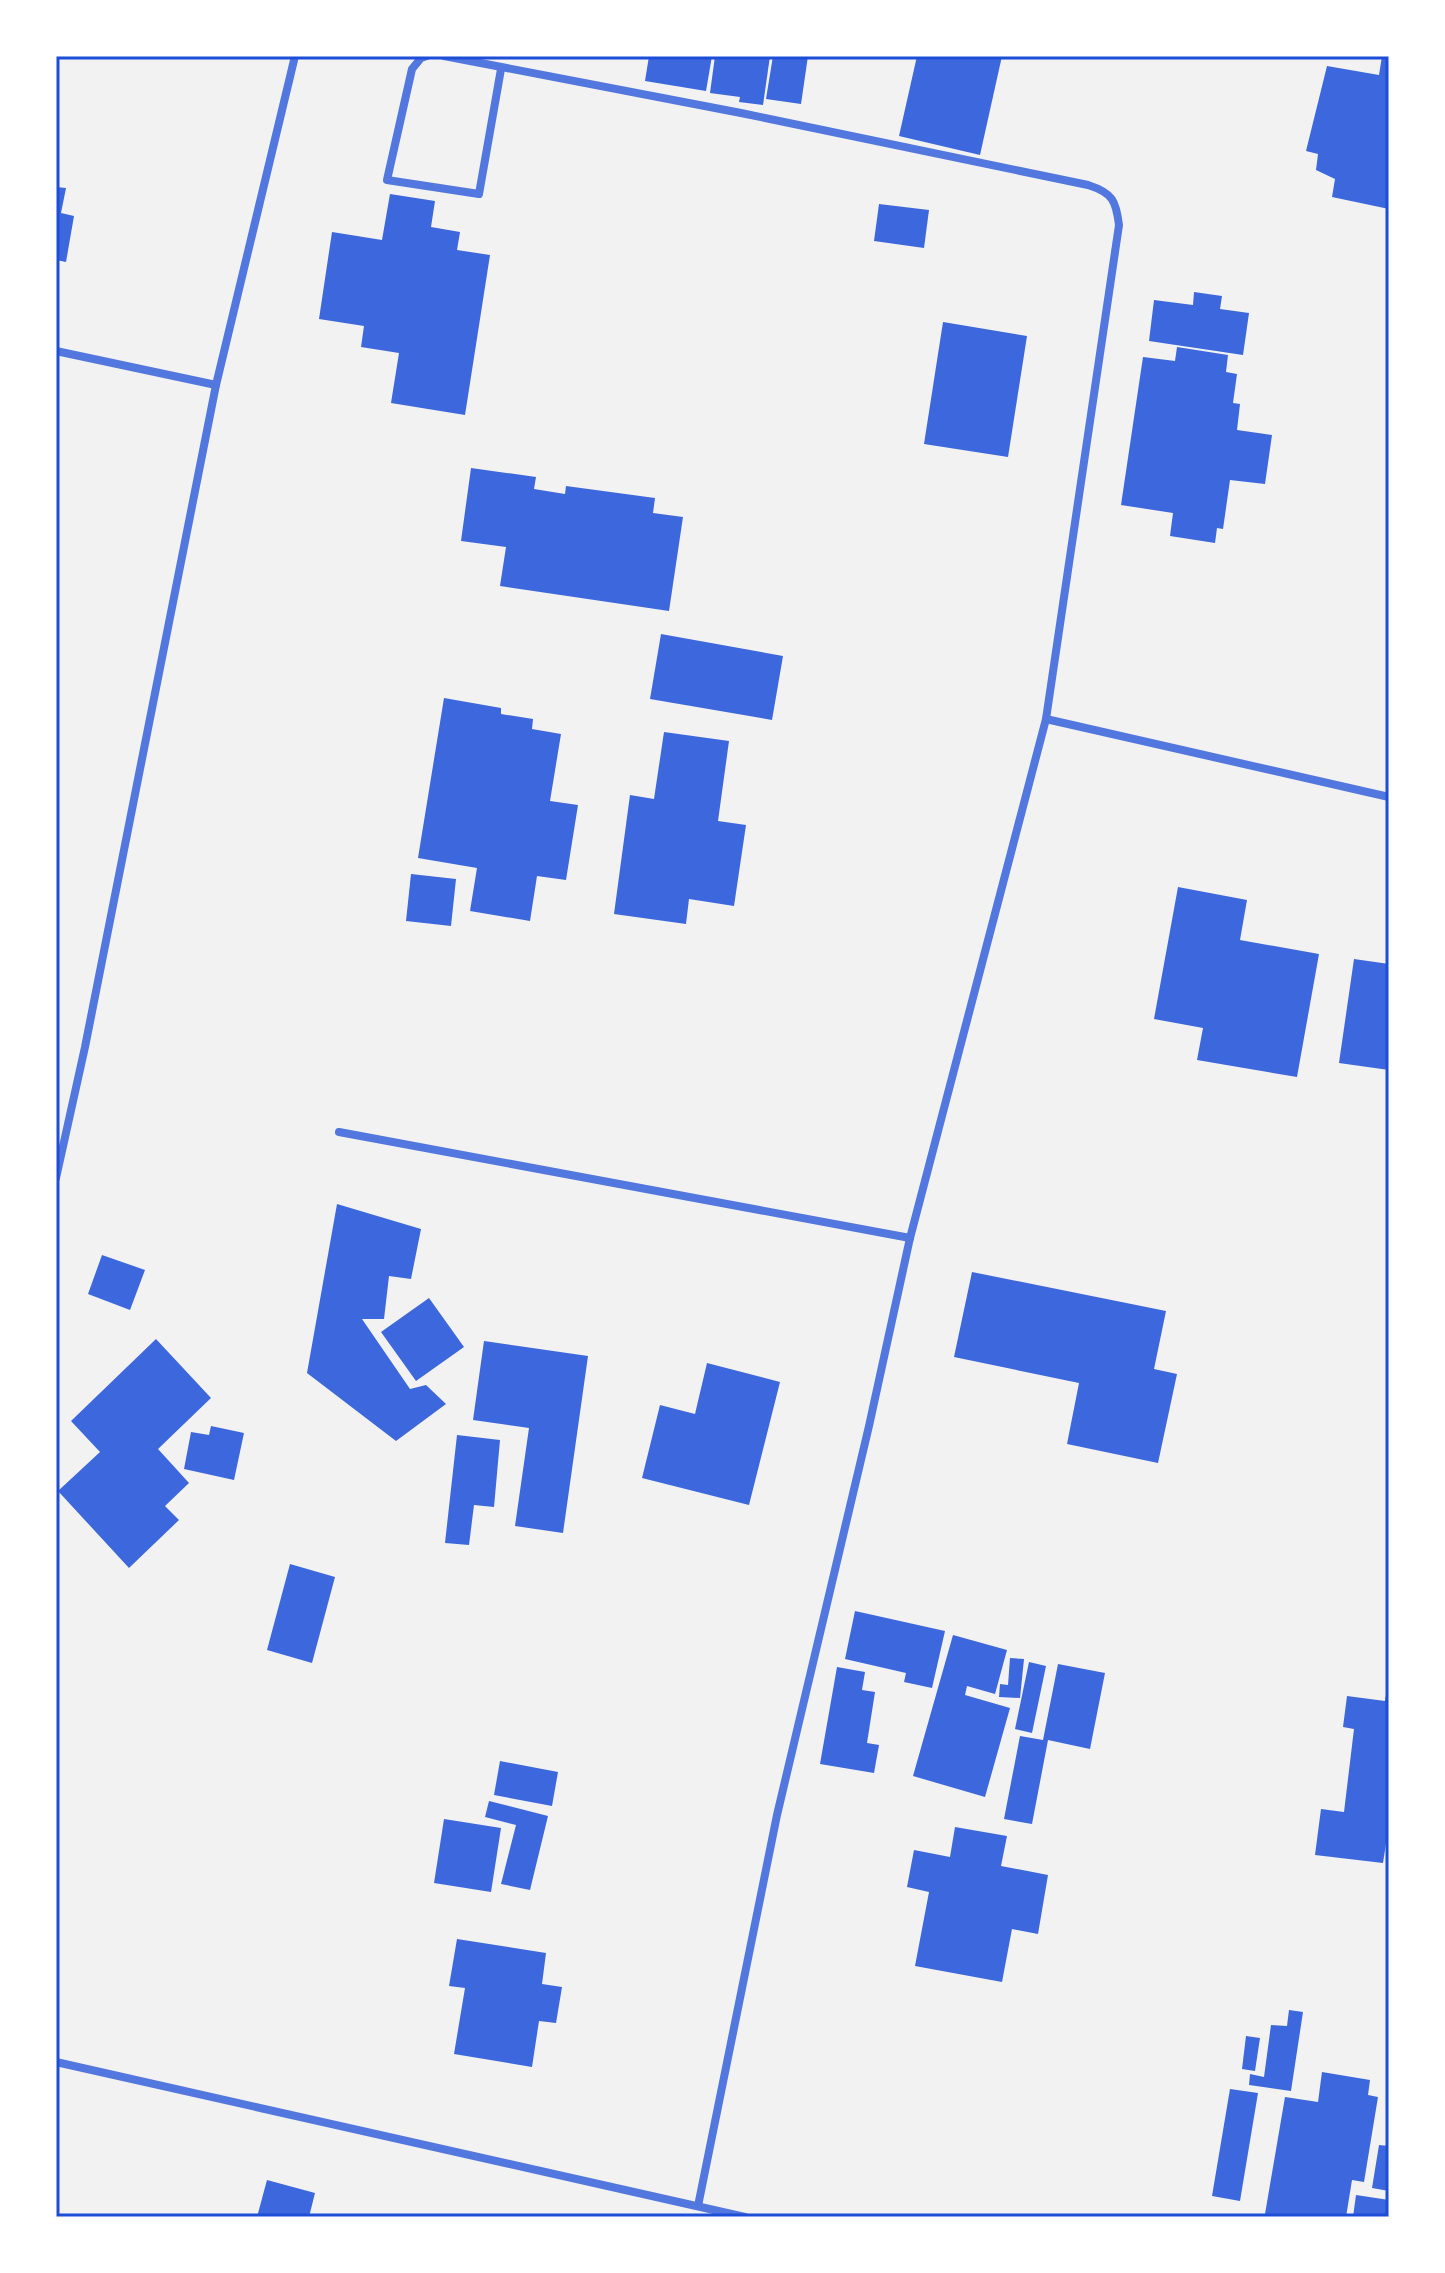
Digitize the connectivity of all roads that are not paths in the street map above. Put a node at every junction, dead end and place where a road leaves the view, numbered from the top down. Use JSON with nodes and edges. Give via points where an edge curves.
{"nodes":[{"id":1,"x":295,"y":56,"type":"edge"},
{"id":2,"x":427,"y":56,"type":"edge"},
{"id":3,"x":444,"y":56,"type":"edge"},
{"id":4,"x":501,"y":69,"type":"junction"},
{"id":5,"x":56,"y":351,"type":"edge"},
{"id":6,"x":216,"y":385,"type":"junction"},
{"id":7,"x":1046,"y":719,"type":"junction"},
{"id":8,"x":1389,"y":797,"type":"edge"},
{"id":9,"x":339,"y":1132,"type":"dead end"},
{"id":10,"x":56,"y":1178,"type":"edge"},
{"id":11,"x":910,"y":1238,"type":"junction"},
{"id":12,"x":56,"y":2062,"type":"edge"},
{"id":13,"x":698,"y":2206,"type":"junction"},
{"id":14,"x":745,"y":2217,"type":"edge"}],
"edges":[{"from":1,"to":6,"type":"street"},
{"from":2,"to":4,"type":"street","via":[[412,69],[387,180],[479,194]]},
{"from":3,"to":4,"type":"street"},
{"from":4,"to":7,"type":"street","via":[[1088,185],[1116,202],[1119,225]]},
{"from":5,"to":6,"type":"street"},
{"from":6,"to":10,"type":"street"},
{"from":7,"to":8,"type":"street"},
{"from":7,"to":11,"type":"street"},
{"from":9,"to":11,"type":"street"},
{"from":11,"to":13,"type":"street","via":[[777,1815]]},
{"from":12,"to":13,"type":"street"},
{"from":13,"to":14,"type":"street"}]}
